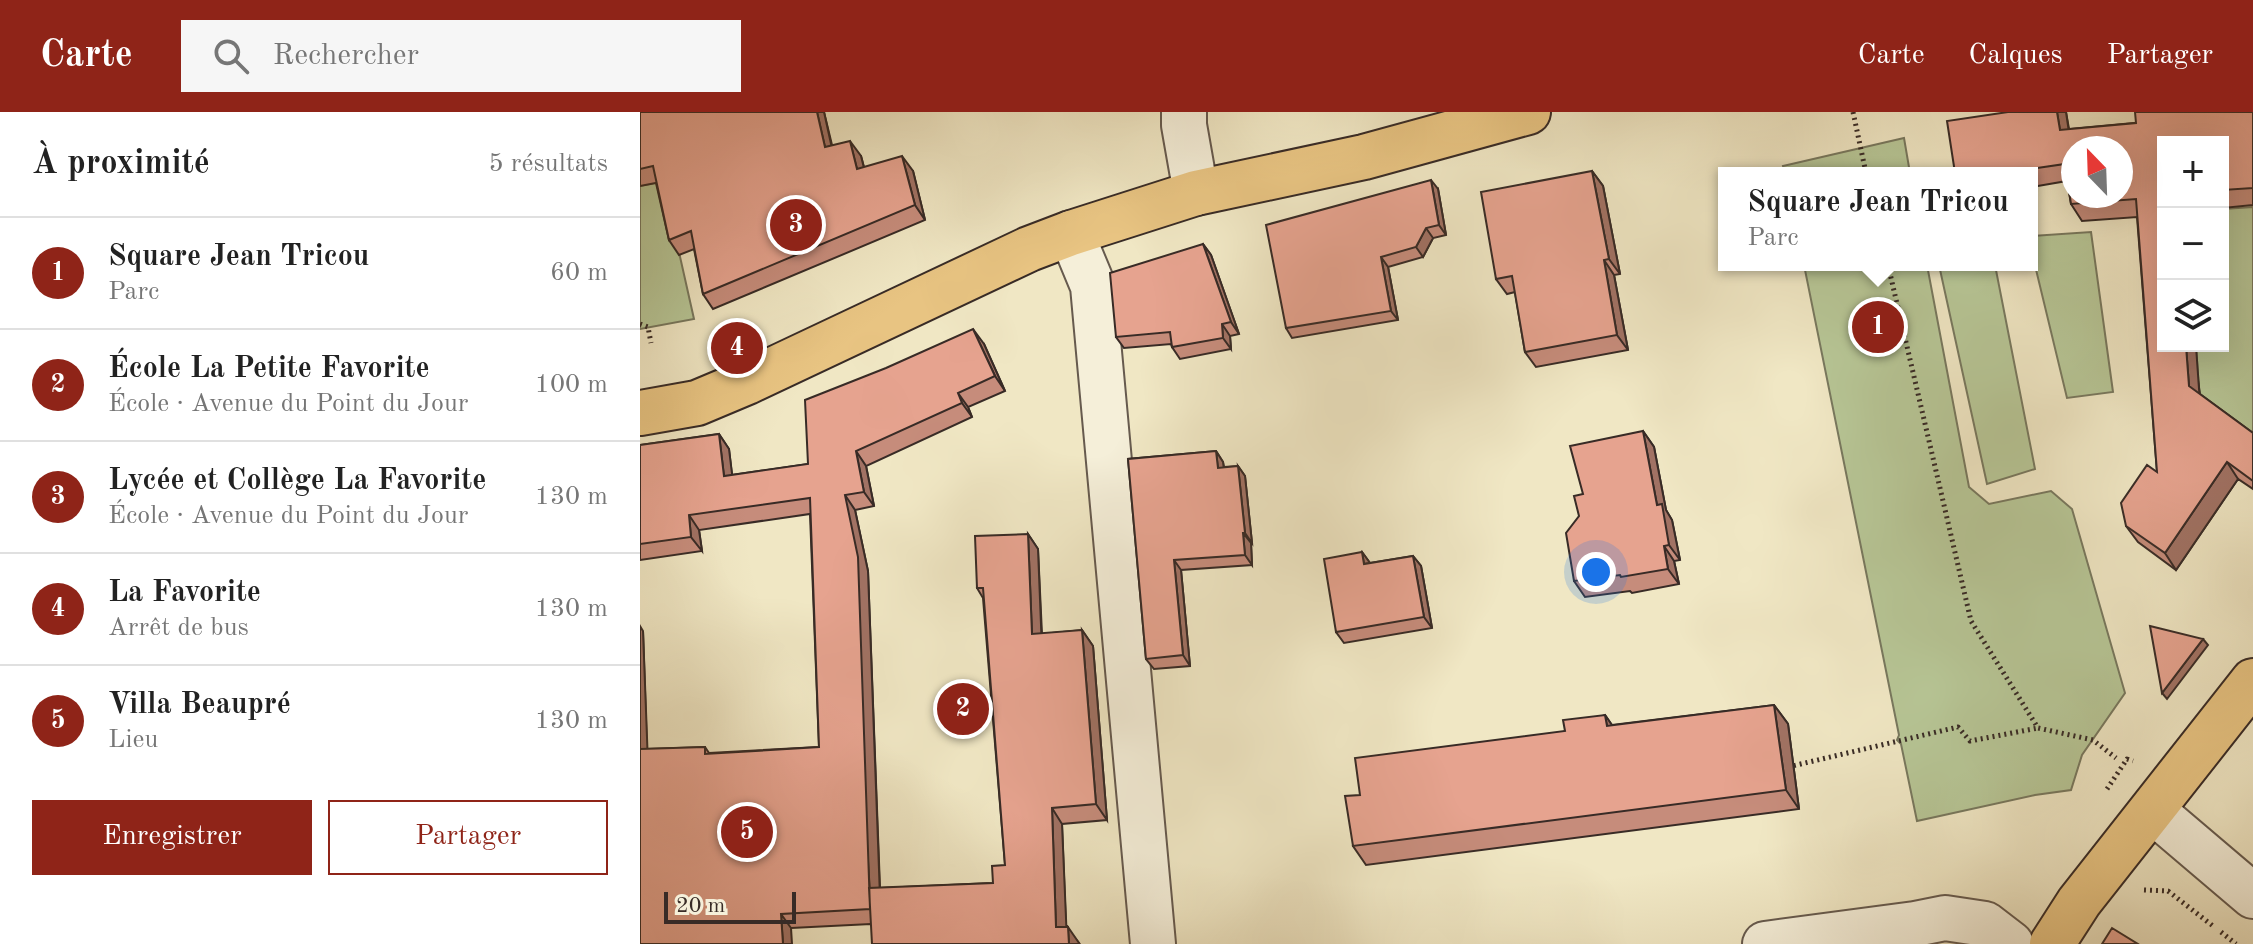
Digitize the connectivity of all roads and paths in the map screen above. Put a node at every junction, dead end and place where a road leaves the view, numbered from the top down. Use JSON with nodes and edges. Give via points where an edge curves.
{"nodes":[{"id":1,"x":1184,"y":112,"type":"edge"},
{"id":2,"x":1528,"y":112,"type":"edge"},
{"id":3,"x":1853,"y":112,"type":"edge"},
{"id":4,"x":1865,"y":167,"type":"edge"},
{"id":5,"x":1196,"y":193,"type":"junction"},
{"id":6,"x":1071,"y":233,"type":"junction"},
{"id":7,"x":1889,"y":271,"type":"edge"},
{"id":8,"x":640,"y":324,"type":"edge"},
{"id":9,"x":651,"y":343,"type":"dead end"},
{"id":10,"x":640,"y":413,"type":"edge"},
{"id":11,"x":2253,"y":681,"type":"edge"},
{"id":12,"x":2038,"y":728,"type":"junction"},
{"id":13,"x":2116,"y":758,"type":"dead end"},
{"id":14,"x":1780,"y":768,"type":"edge"},
{"id":15,"x":2153,"y":811,"type":"junction"},
{"id":16,"x":2253,"y":896,"type":"edge"},
{"id":17,"x":1910,"y":934,"type":"edge"},
{"id":18,"x":1153,"y":944,"type":"edge"},
{"id":19,"x":1765,"y":944,"type":"edge"},
{"id":20,"x":2011,"y":944,"type":"edge"},
{"id":21,"x":2052,"y":944,"type":"edge"}],
"edges":[{"from":1,"to":5,"type":"street"},
{"from":2,"to":5,"type":"main road","via":[[1364,157]]},
{"from":3,"to":4,"type":"path"},
{"from":5,"to":6,"type":"main road"},
{"from":6,"to":10,"type":"main road","via":[[697,403]]},
{"from":6,"to":18,"type":"street","via":[[1093,286]]},
{"from":7,"to":12,"type":"path","via":[[1971,621]]},
{"from":8,"to":9,"type":"path","via":[[648,327]]},
{"from":11,"to":15,"type":"main road"},
{"from":12,"to":13,"type":"path","via":[[2093,740]]},
{"from":12,"to":14,"type":"path","via":[[1970,741],[1958,727]]},
{"from":15,"to":16,"type":"street"},
{"from":15,"to":21,"type":"main road"},
{"from":17,"to":19,"type":"street"},
{"from":17,"to":20,"type":"street","via":[[1945,918],[1985,924]]}]}
